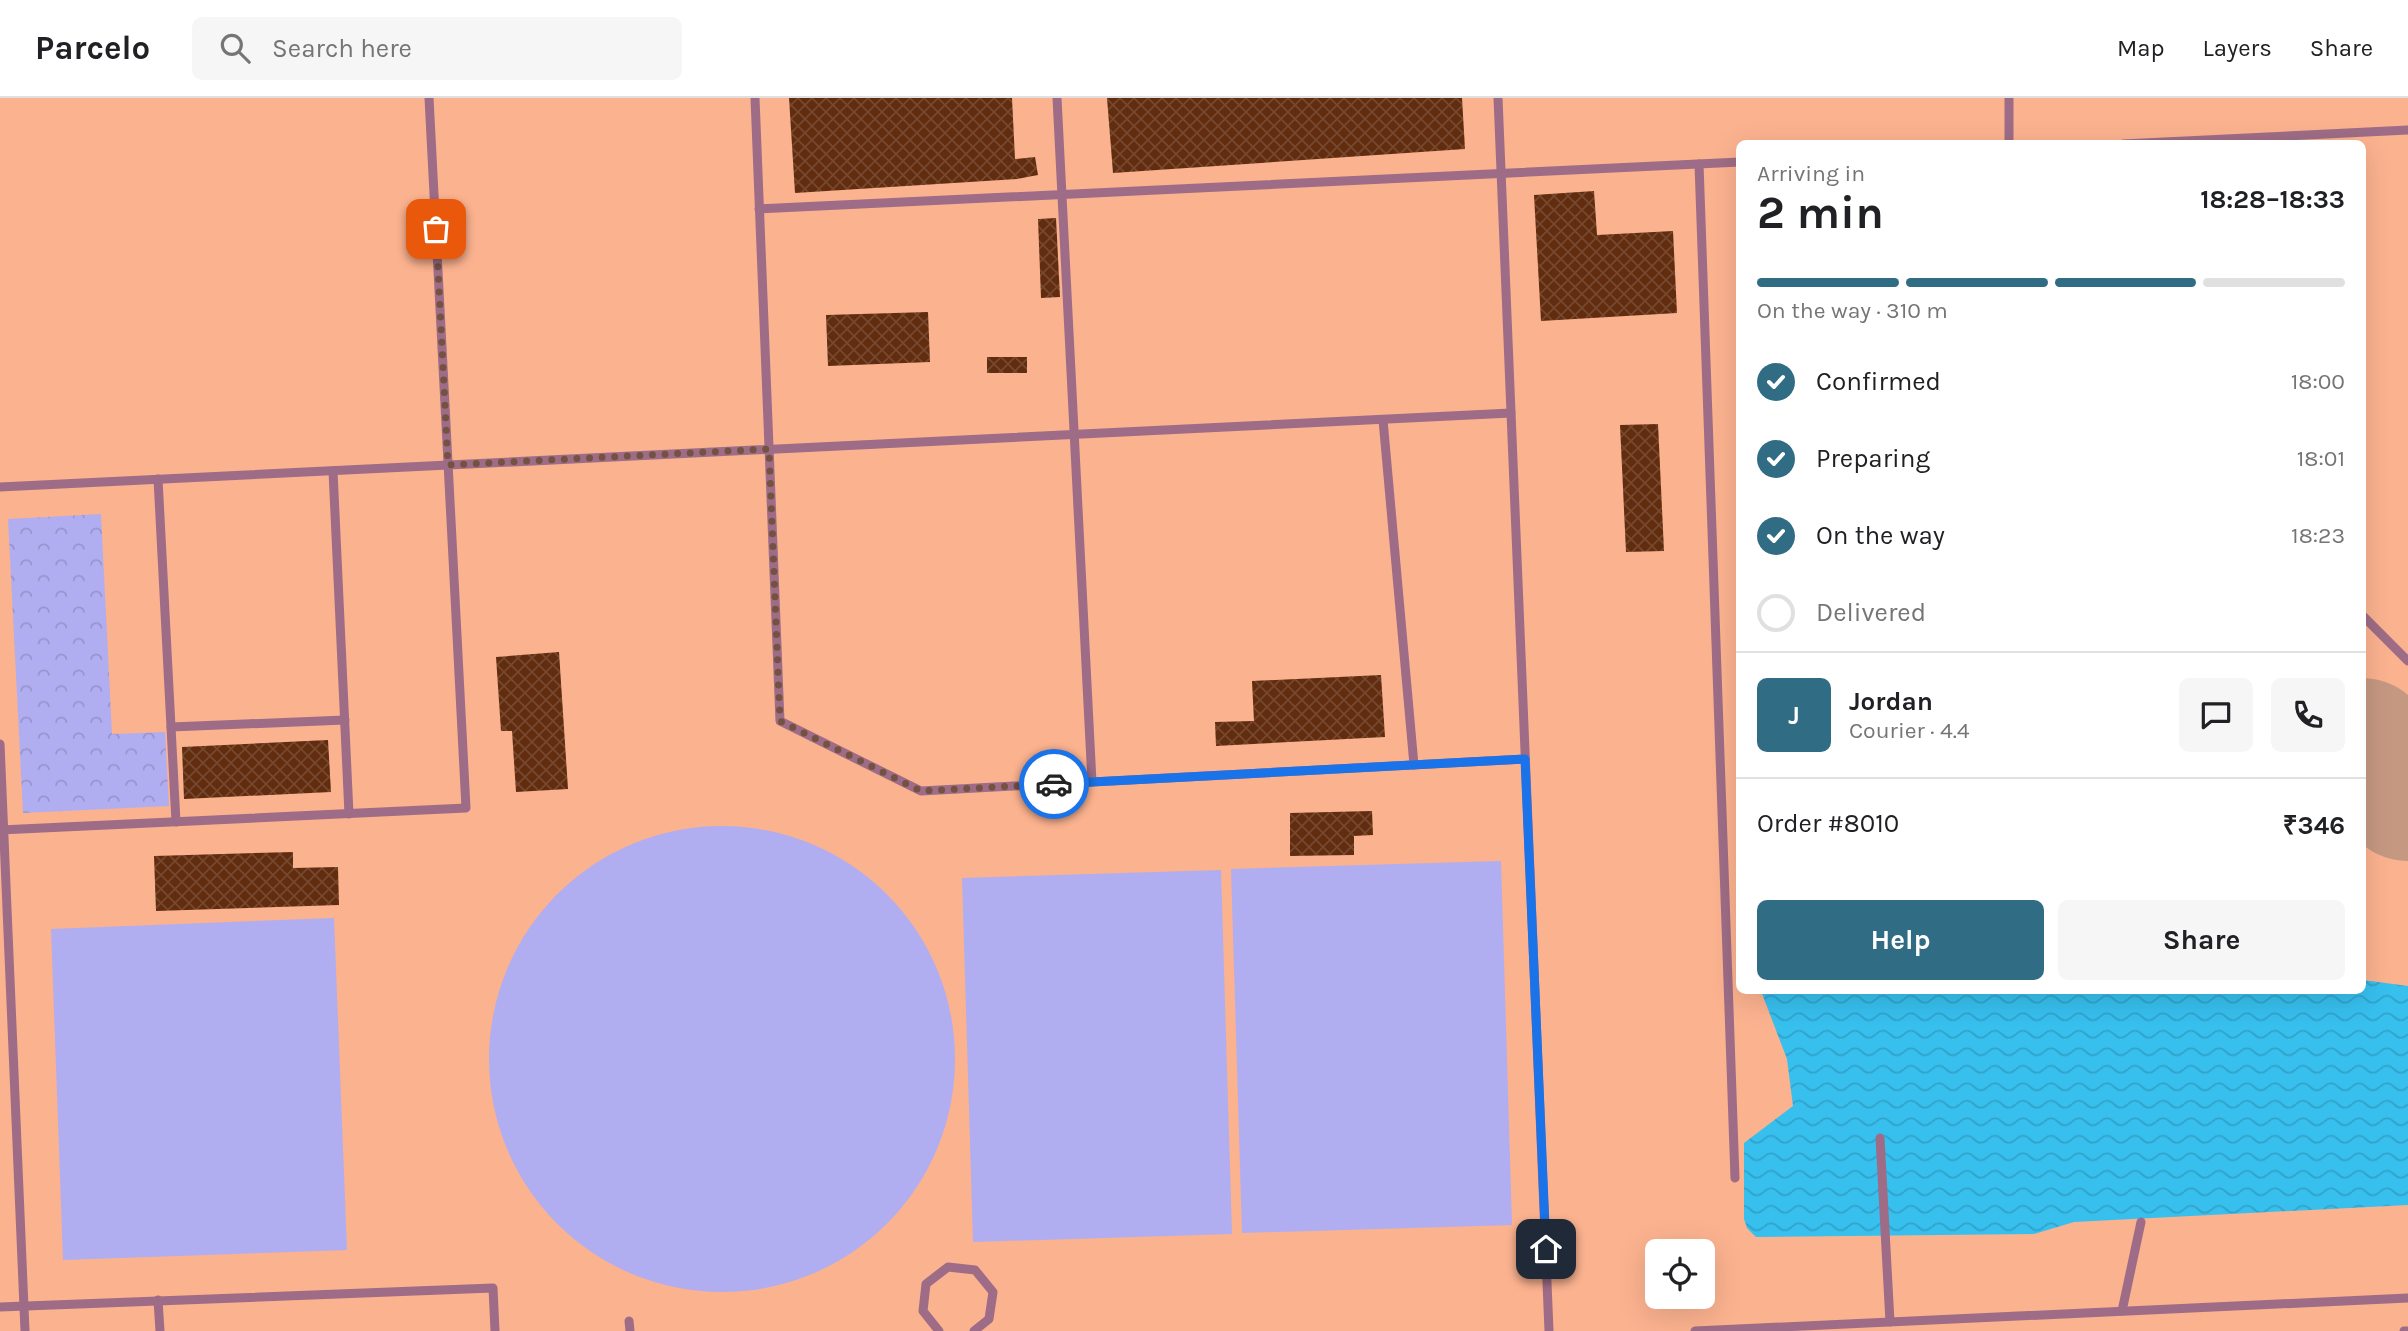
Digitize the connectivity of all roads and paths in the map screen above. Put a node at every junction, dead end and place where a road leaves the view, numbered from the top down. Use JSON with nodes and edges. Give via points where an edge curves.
{"nodes":[{"id":1,"x":429,"y":98,"type":"edge"},
{"id":2,"x":755,"y":98,"type":"edge"},
{"id":3,"x":1057,"y":98,"type":"edge"},
{"id":4,"x":1498,"y":98,"type":"edge"},
{"id":5,"x":2009,"y":98,"type":"edge"},
{"id":6,"x":2408,"y":130,"type":"edge"},
{"id":7,"x":2009,"y":140,"type":"edge"},
{"id":8,"x":2234,"y":140,"type":"edge"},
{"id":9,"x":1736,"y":162,"type":"edge"},
{"id":10,"x":1699,"y":164,"type":"junction"},
{"id":11,"x":1501,"y":173,"type":"junction"},
{"id":12,"x":1062,"y":194,"type":"junction"},
{"id":13,"x":759,"y":209,"type":"junction"},
{"id":14,"x":1511,"y":413,"type":"junction"},
{"id":15,"x":1383,"y":419,"type":"junction"},
{"id":16,"x":1074,"y":434,"type":"junction"},
{"id":17,"x":769,"y":449,"type":"junction"},
{"id":18,"x":448,"y":465,"type":"junction"},
{"id":19,"x":333,"y":471,"type":"junction"},
{"id":20,"x":158,"y":479,"type":"junction"},
{"id":21,"x":0,"y":487,"type":"edge"},
{"id":22,"x":2366,"y":619,"type":"edge"},
{"id":23,"x":2408,"y":661,"type":"edge"},
{"id":24,"x":345,"y":720,"type":"junction"},
{"id":25,"x":171,"y":727,"type":"junction"},
{"id":26,"x":0,"y":744,"type":"edge"},
{"id":27,"x":1525,"y":759,"type":"junction"},
{"id":28,"x":1414,"y":765,"type":"junction"},
{"id":29,"x":1092,"y":782,"type":"junction"},
{"id":30,"x":349,"y":814,"type":"junction"},
{"id":31,"x":176,"y":822,"type":"junction"},
{"id":32,"x":2,"y":830,"type":"edge"},
{"id":33,"x":1880,"y":1138,"type":"dead end"},
{"id":34,"x":1735,"y":1178,"type":"dead end"},
{"id":35,"x":2141,"y":1222,"type":"dead end"},
{"id":36,"x":2408,"y":1298,"type":"edge"},
{"id":37,"x":158,"y":1300,"type":"junction"},
{"id":38,"x":24,"y":1306,"type":"junction"},
{"id":39,"x":0,"y":1307,"type":"edge"},
{"id":40,"x":2122,"y":1311,"type":"junction"},
{"id":41,"x":1890,"y":1322,"type":"junction"},
{"id":42,"x":25,"y":1331,"type":"edge"},
{"id":43,"x":160,"y":1331,"type":"edge"},
{"id":44,"x":495,"y":1331,"type":"edge"},
{"id":45,"x":939,"y":1331,"type":"edge"},
{"id":46,"x":974,"y":1331,"type":"edge"},
{"id":47,"x":1549,"y":1331,"type":"edge"},
{"id":48,"x":1696,"y":1331,"type":"edge"}],
"edges":[{"from":1,"to":18,"type":"lane"},
{"from":2,"to":13,"type":"lane"},
{"from":3,"to":12,"type":"lane"},
{"from":4,"to":11,"type":"lane"},
{"from":5,"to":7,"type":"lane"},
{"from":6,"to":8,"type":"lane"},
{"from":9,"to":10,"type":"lane"},
{"from":10,"to":11,"type":"lane"},
{"from":10,"to":34,"type":"lane"},
{"from":11,"to":12,"type":"lane"},
{"from":11,"to":14,"type":"lane"},
{"from":12,"to":13,"type":"lane"},
{"from":12,"to":16,"type":"lane"},
{"from":13,"to":17,"type":"lane"},
{"from":14,"to":15,"type":"lane"},
{"from":14,"to":27,"type":"lane"},
{"from":15,"to":16,"type":"lane"},
{"from":15,"to":28,"type":"lane"},
{"from":16,"to":17,"type":"lane"},
{"from":16,"to":29,"type":"lane"},
{"from":17,"to":18,"type":"lane"},
{"from":17,"to":29,"type":"lane","via":[[780,721],[921,791]]},
{"from":18,"to":19,"type":"lane"},
{"from":18,"to":30,"type":"lane","via":[[466,808]]},
{"from":19,"to":20,"type":"lane"},
{"from":19,"to":24,"type":"lane"},
{"from":20,"to":21,"type":"lane"},
{"from":20,"to":25,"type":"lane"},
{"from":22,"to":23,"type":"lane"},
{"from":24,"to":25,"type":"lane"},
{"from":24,"to":30,"type":"lane"},
{"from":25,"to":31,"type":"lane"},
{"from":26,"to":32,"type":"lane"},
{"from":27,"to":28,"type":"lane"},
{"from":27,"to":47,"type":"lane"},
{"from":28,"to":29,"type":"lane"},
{"from":30,"to":31,"type":"lane"},
{"from":31,"to":32,"type":"lane"},
{"from":32,"to":38,"type":"lane"},
{"from":33,"to":41,"type":"lane"},
{"from":35,"to":40,"type":"lane"},
{"from":36,"to":40,"type":"lane"},
{"from":37,"to":38,"type":"lane"},
{"from":37,"to":43,"type":"lane"},
{"from":37,"to":44,"type":"lane","via":[[494,1288]]},
{"from":38,"to":39,"type":"lane"},
{"from":38,"to":42,"type":"lane"},
{"from":40,"to":41,"type":"lane"},
{"from":41,"to":48,"type":"lane"},
{"from":45,"to":46,"type":"lane","via":[[923,1311],[926,1284],[948,1267],[975,1270],[993,1292],[989,1319]]}]}
